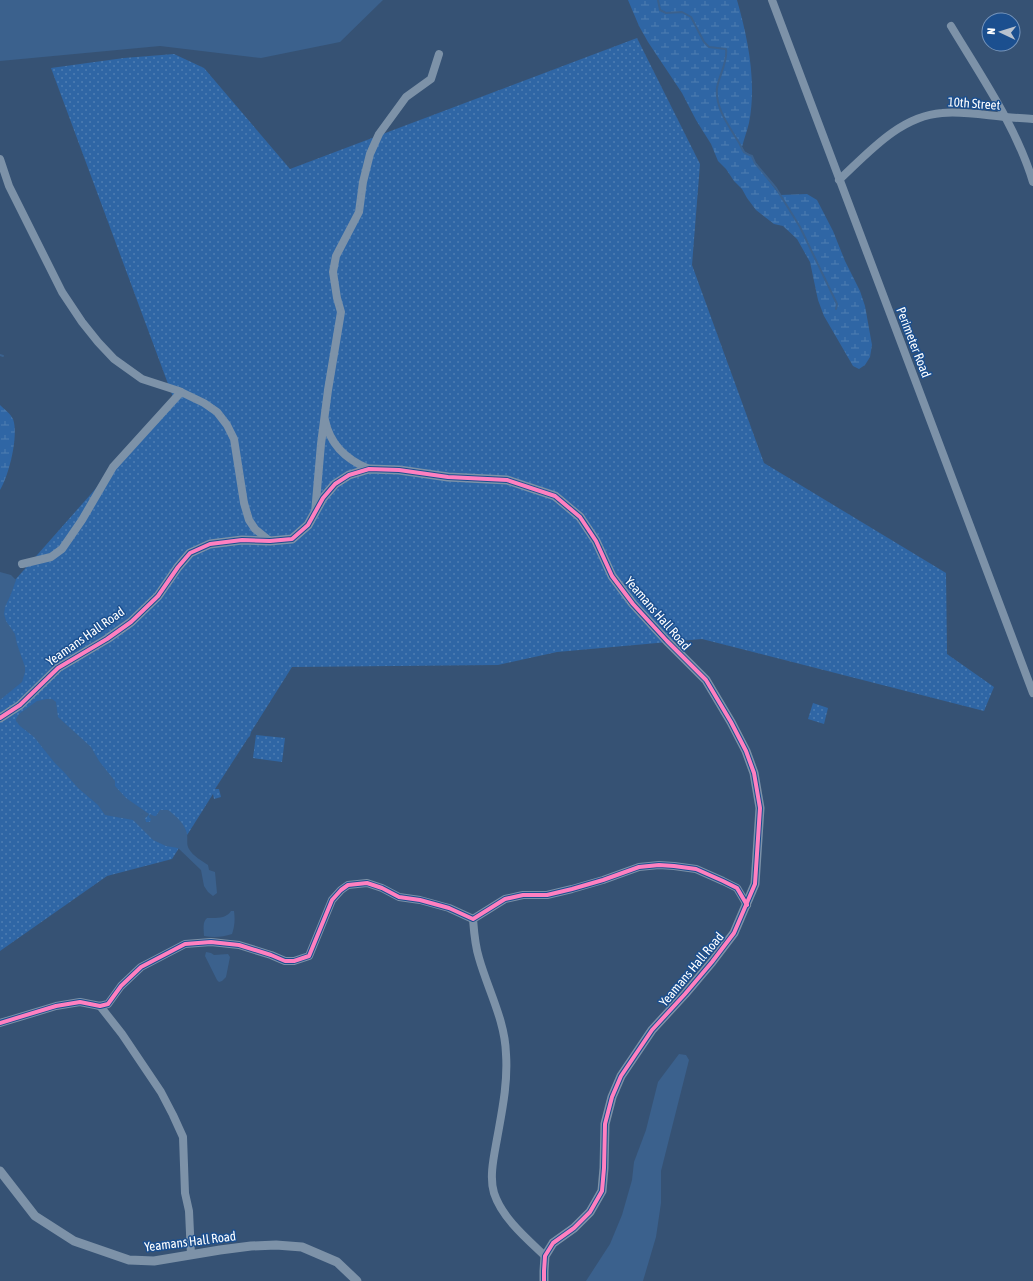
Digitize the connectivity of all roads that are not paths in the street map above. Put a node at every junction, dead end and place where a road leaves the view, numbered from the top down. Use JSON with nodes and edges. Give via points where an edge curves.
{"nodes":[{"id":1,"x":772,"y":0,"type":"edge"},
{"id":2,"x":951,"y":26,"type":"dead end"},
{"id":3,"x":439,"y":54,"type":"dead end"},
{"id":4,"x":1006,"y":117,"type":"junction"},
{"id":5,"x":1033,"y":119,"type":"edge"},
{"id":6,"x":0,"y":159,"type":"edge"},
{"id":7,"x":1030,"y":165,"type":"edge"},
{"id":8,"x":839,"y":180,"type":"junction"},
{"id":9,"x":1033,"y":182,"type":"edge"},
{"id":10,"x":181,"y":392,"type":"junction"},
{"id":11,"x":324,"y":417,"type":"junction"},
{"id":12,"x":369,"y":469,"type":"junction"},
{"id":13,"x":314,"y":514,"type":"junction"},
{"id":14,"x":270,"y":540,"type":"junction"},
{"id":15,"x":22,"y":564,"type":"dead end"},
{"id":16,"x":1033,"y":693,"type":"edge"},
{"id":17,"x":0,"y":718,"type":"edge"},
{"id":18,"x":747,"y":905,"type":"junction"},
{"id":19,"x":473,"y":919,"type":"junction"},
{"id":20,"x":100,"y":1006,"type":"junction"},
{"id":21,"x":0,"y":1023,"type":"edge"},
{"id":22,"x":0,"y":1171,"type":"edge"},
{"id":23,"x":191,"y":1255,"type":"junction"},
{"id":24,"x":545,"y":1256,"type":"junction"},
{"id":25,"x":357,"y":1281,"type":"edge"},
{"id":26,"x":544,"y":1281,"type":"edge"}],
"edges":[{"from":1,"to":8,"type":"street","name":"Perimeter Road"},
{"from":2,"to":4,"type":"street"},
{"from":3,"to":11,"type":"street","via":[[431,79],[406,97],[379,134],[370,154],[359,212],[336,256],[333,272],[341,312]]},
{"from":4,"to":5,"type":"street","name":"10th Street"},
{"from":4,"to":7,"type":"street"},
{"from":4,"to":8,"type":"street","name":"10th Street","via":[[960,112],[924,116],[889,135]]},
{"from":6,"to":10,"type":"street","via":[[9,186],[62,292],[82,322],[114,359],[142,379]]},
{"from":7,"to":9,"type":"street"},
{"from":8,"to":16,"type":"street","name":"Perimeter Road"},
{"from":10,"to":14,"type":"street","via":[[218,412],[227,424],[234,439],[249,520],[255,529]]},
{"from":10,"to":15,"type":"street","via":[[113,468],[62,549],[51,557]]},
{"from":11,"to":12,"type":"street","via":[[337,447],[345,456]]},
{"from":11,"to":13,"type":"street"},
{"from":12,"to":13,"type":"street","name":"Yeamans Hall Road","via":[[349,475],[335,484]]},
{"from":12,"to":18,"type":"street","name":"Yeamans Hall Road","via":[[507,480],[555,496],[580,517],[596,541],[612,576],[633,604],[706,680],[732,722],[746,751],[754,774],[760,808],[754,884]]},
{"from":13,"to":14,"type":"street","name":"Yeamans Hall Road","via":[[308,525],[292,539]]},
{"from":14,"to":17,"type":"street","name":"Yeamans Hall Road","via":[[210,544],[190,553],[158,596],[131,622],[58,668],[20,706]]},
{"from":18,"to":19,"type":"street","via":[[737,888],[723,881],[696,870],[658,865],[639,867],[547,895],[523,895],[505,899]]},
{"from":18,"to":24,"type":"street","name":"Yeamans Hall Road","via":[[734,933],[652,1030],[621,1076],[605,1124],[602,1191],[590,1212],[553,1243]]},
{"from":19,"to":20,"type":"street","via":[[449,908],[399,897],[367,883],[348,885],[332,900],[308,956],[285,961],[239,945],[211,942],[185,944],[141,967],[121,986],[108,1004]]},
{"from":19,"to":24,"type":"street","via":[[478,958],[498,1013],[505,1040],[507,1065],[494,1157],[493,1192],[511,1223]]},
{"from":20,"to":21,"type":"street","via":[[80,1002],[56,1006]]},
{"from":20,"to":23,"type":"street","via":[[161,1092],[183,1137]]},
{"from":22,"to":23,"type":"street","name":"Yeamans Hall Road","via":[[34,1216],[74,1241],[129,1260],[154,1261]]},
{"from":23,"to":25,"type":"street","name":"Yeamans Hall Road","via":[[251,1246],[302,1247],[336,1262]]},
{"from":24,"to":26,"type":"street"}]}
